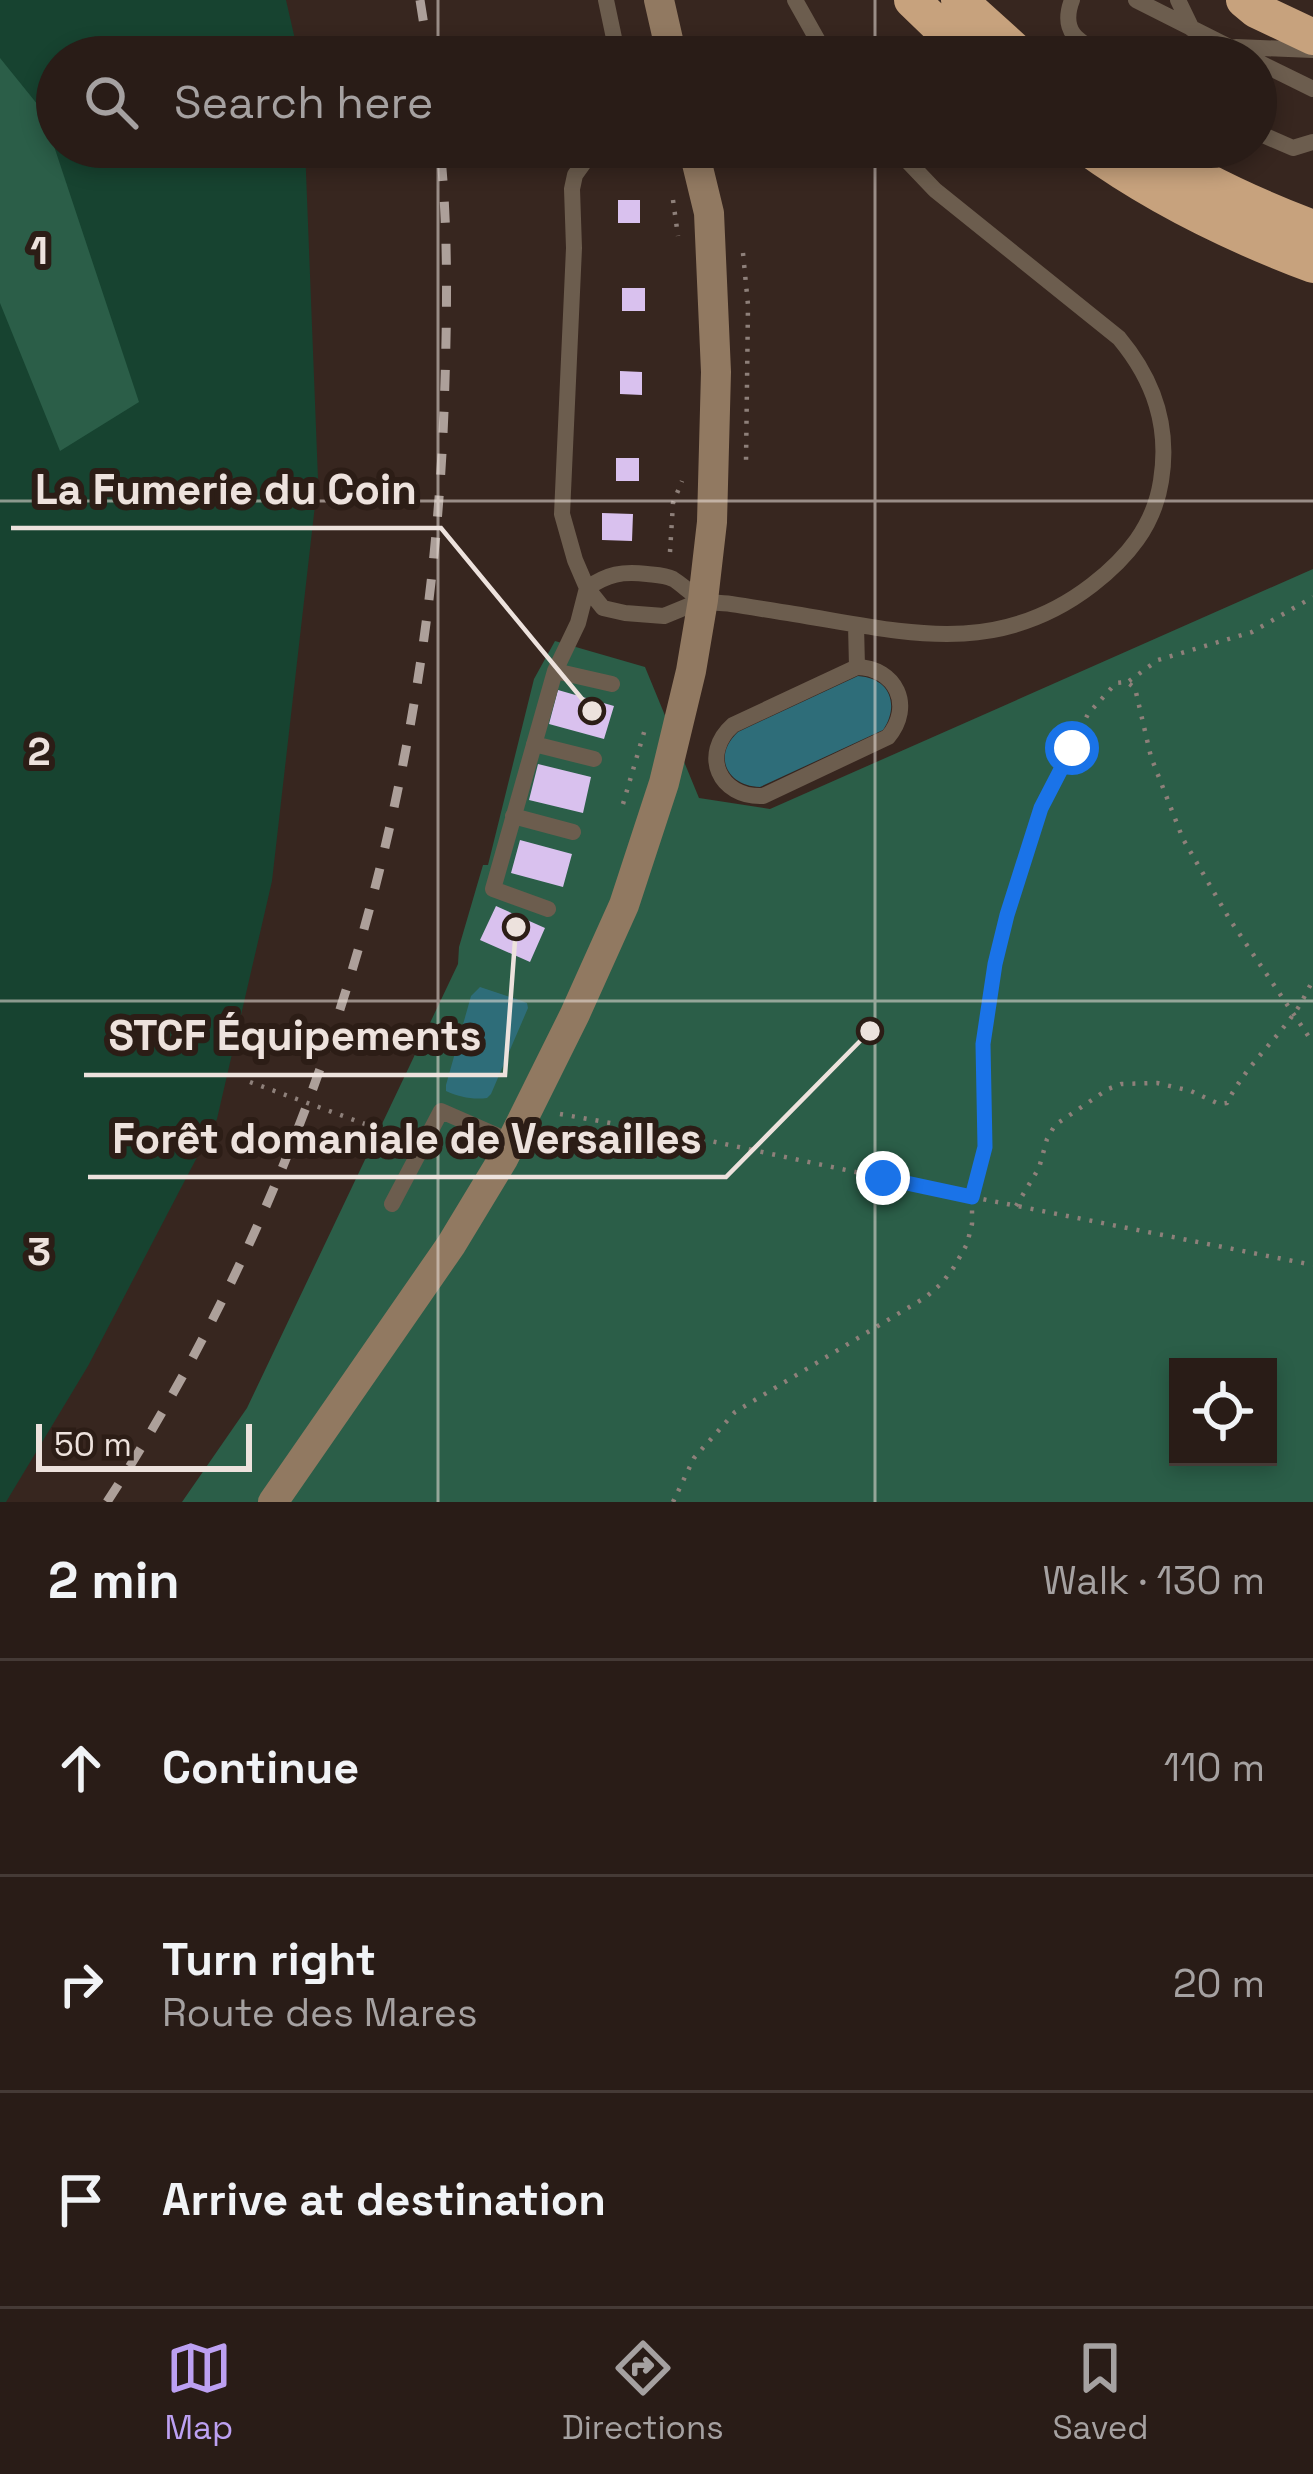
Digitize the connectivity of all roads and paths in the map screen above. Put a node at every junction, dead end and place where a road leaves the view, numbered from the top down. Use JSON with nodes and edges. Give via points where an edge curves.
{"nodes":[{"id":1,"x":606,"y":0,"type":"edge"},
{"id":2,"x":659,"y":0,"type":"edge"},
{"id":3,"x":795,"y":0,"type":"edge"},
{"id":4,"x":912,"y":0,"type":"edge"},
{"id":5,"x":1072,"y":0,"type":"edge"},
{"id":6,"x":1136,"y":0,"type":"edge"},
{"id":7,"x":1178,"y":0,"type":"edge"},
{"id":8,"x":1250,"y":3,"type":"edge"},
{"id":9,"x":1192,"y":30,"type":"junction"},
{"id":10,"x":614,"y":36,"type":"edge"},
{"id":11,"x":667,"y":36,"type":"edge"},
{"id":12,"x":815,"y":36,"type":"edge"},
{"id":13,"x":948,"y":36,"type":"edge"},
{"id":14,"x":1074,"y":36,"type":"edge"},
{"id":15,"x":1205,"y":36,"type":"edge"},
{"id":16,"x":1313,"y":37,"type":"edge"},
{"id":17,"x":1277,"y":49,"type":"edge"},
{"id":18,"x":1313,"y":50,"type":"edge"},
{"id":19,"x":1277,"y":71,"type":"edge"},
{"id":20,"x":1313,"y":89,"type":"edge"},
{"id":21,"x":1277,"y":141,"type":"edge"},
{"id":22,"x":1313,"y":142,"type":"edge"},
{"id":23,"x":580,"y":168,"type":"edge"},
{"id":24,"x":698,"y":168,"type":"edge"},
{"id":25,"x":914,"y":168,"type":"edge"},
{"id":26,"x":1119,"y":168,"type":"edge"},
{"id":27,"x":1180,"y":168,"type":"edge"},
{"id":28,"x":671,"y":187,"type":"dead end"},
{"id":29,"x":1313,"y":228,"type":"edge"},
{"id":30,"x":680,"y":248,"type":"dead end"},
{"id":31,"x":1313,"y":265,"type":"edge"},
{"id":32,"x":684,"y":477,"type":"dead end"},
{"id":33,"x":673,"y":520,"type":"dead end"},
{"id":34,"x":587,"y":588,"type":"junction"},
{"id":35,"x":1313,"y":597,"type":"edge"},
{"id":36,"x":703,"y":600,"type":"junction"},
{"id":37,"x":856,"y":625,"type":"junction"},
{"id":38,"x":857,"y":667,"type":"junction"},
{"id":39,"x":555,"y":670,"type":"junction"},
{"id":40,"x":1127,"y":682,"type":"junction"},
{"id":41,"x":612,"y":685,"type":"dead end"},
{"id":42,"x":647,"y":724,"type":"dead end"},
{"id":43,"x":533,"y":744,"type":"junction"},
{"id":44,"x":594,"y":759,"type":"dead end"},
{"id":45,"x":621,"y":815,"type":"dead end"},
{"id":46,"x":513,"y":816,"type":"junction"},
{"id":47,"x":573,"y":832,"type":"dead end"},
{"id":48,"x":548,"y":909,"type":"dead end"},
{"id":49,"x":1313,"y":980,"type":"edge"},
{"id":50,"x":1294,"y":1014,"type":"junction"},
{"id":51,"x":1313,"y":1043,"type":"edge"},
{"id":52,"x":250,"y":1082,"type":"dead end"},
{"id":53,"x":530,"y":1109,"type":"junction"},
{"id":54,"x":406,"y":1139,"type":"dead end"},
{"id":55,"x":512,"y":1142,"type":"junction"},
{"id":56,"x":972,"y":1197,"type":"junction"},
{"id":57,"x":392,"y":1204,"type":"dead end"},
{"id":58,"x":1016,"y":1206,"type":"junction"},
{"id":59,"x":1313,"y":1265,"type":"edge"},
{"id":60,"x":273,"y":1502,"type":"edge"},
{"id":61,"x":673,"y":1502,"type":"edge"}],
"edges":[{"from":1,"to":10,"type":"lane"},
{"from":2,"to":11,"type":"main road"},
{"from":3,"to":12,"type":"lane"},
{"from":4,"to":13,"type":"highway"},
{"from":5,"to":14,"type":"lane"},
{"from":6,"to":9,"type":"lane"},
{"from":7,"to":9,"type":"lane"},
{"from":8,"to":16,"type":"highway"},
{"from":9,"to":15,"type":"lane"},
{"from":17,"to":18,"type":"lane"},
{"from":19,"to":20,"type":"lane"},
{"from":21,"to":22,"type":"lane","via":[[1293,148]]},
{"from":23,"to":34,"type":"lane","via":[[572,189],[562,514]]},
{"from":24,"to":36,"type":"main road","via":[[709,213],[716,372]]},
{"from":25,"to":37,"type":"lane","via":[[1119,338],[1154,391],[1165,456],[1150,520],[1134,546],[1078,596],[1037,619],[963,636]]},
{"from":26,"to":31,"type":"highway","via":[[1214,223]]},
{"from":27,"to":29,"type":"highway"},
{"from":28,"to":30,"type":"path"},
{"from":32,"to":33,"type":"path"},
{"from":34,"to":36,"type":"lane","via":[[623,572],[668,576]]},
{"from":34,"to":36,"type":"lane","via":[[604,608],[625,613],[664,616]]},
{"from":34,"to":39,"type":"lane"},
{"from":35,"to":40,"type":"path","via":[[1252,632],[1158,660]]},
{"from":36,"to":37,"type":"lane"},
{"from":36,"to":53,"type":"main road","via":[[664,783],[624,905]]},
{"from":37,"to":38,"type":"lane"},
{"from":38,"to":38,"type":"lane","via":[[725,732],[716,765],[728,785],[763,796],[888,737],[900,718],[899,695],[887,676]]},
{"from":39,"to":41,"type":"lane"},
{"from":39,"to":43,"type":"lane"},
{"from":40,"to":50,"type":"path","via":[[1183,839]]},
{"from":40,"to":56,"type":"path","via":[[1116,683],[1088,714],[1041,808],[1007,915],[987,1004],[985,1147]]},
{"from":42,"to":45,"type":"path"},
{"from":43,"to":44,"type":"lane"},
{"from":43,"to":46,"type":"lane"},
{"from":46,"to":47,"type":"lane"},
{"from":46,"to":48,"type":"lane","via":[[493,890]]},
{"from":49,"to":50,"type":"path"},
{"from":50,"to":51,"type":"path"},
{"from":50,"to":58,"type":"path","via":[[1227,1103],[1141,1082],[1108,1089],[1066,1115]]},
{"from":52,"to":54,"type":"path","bridge":true},
{"from":53,"to":55,"type":"main road"},
{"from":53,"to":56,"type":"path"},
{"from":55,"to":57,"type":"lane","via":[[441,1111]]},
{"from":55,"to":60,"type":"main road","via":[[451,1245]]},
{"from":56,"to":58,"type":"path"},
{"from":56,"to":61,"type":"path","via":[[967,1244],[942,1283],[734,1412],[694,1458]]},
{"from":58,"to":59,"type":"path"}]}
